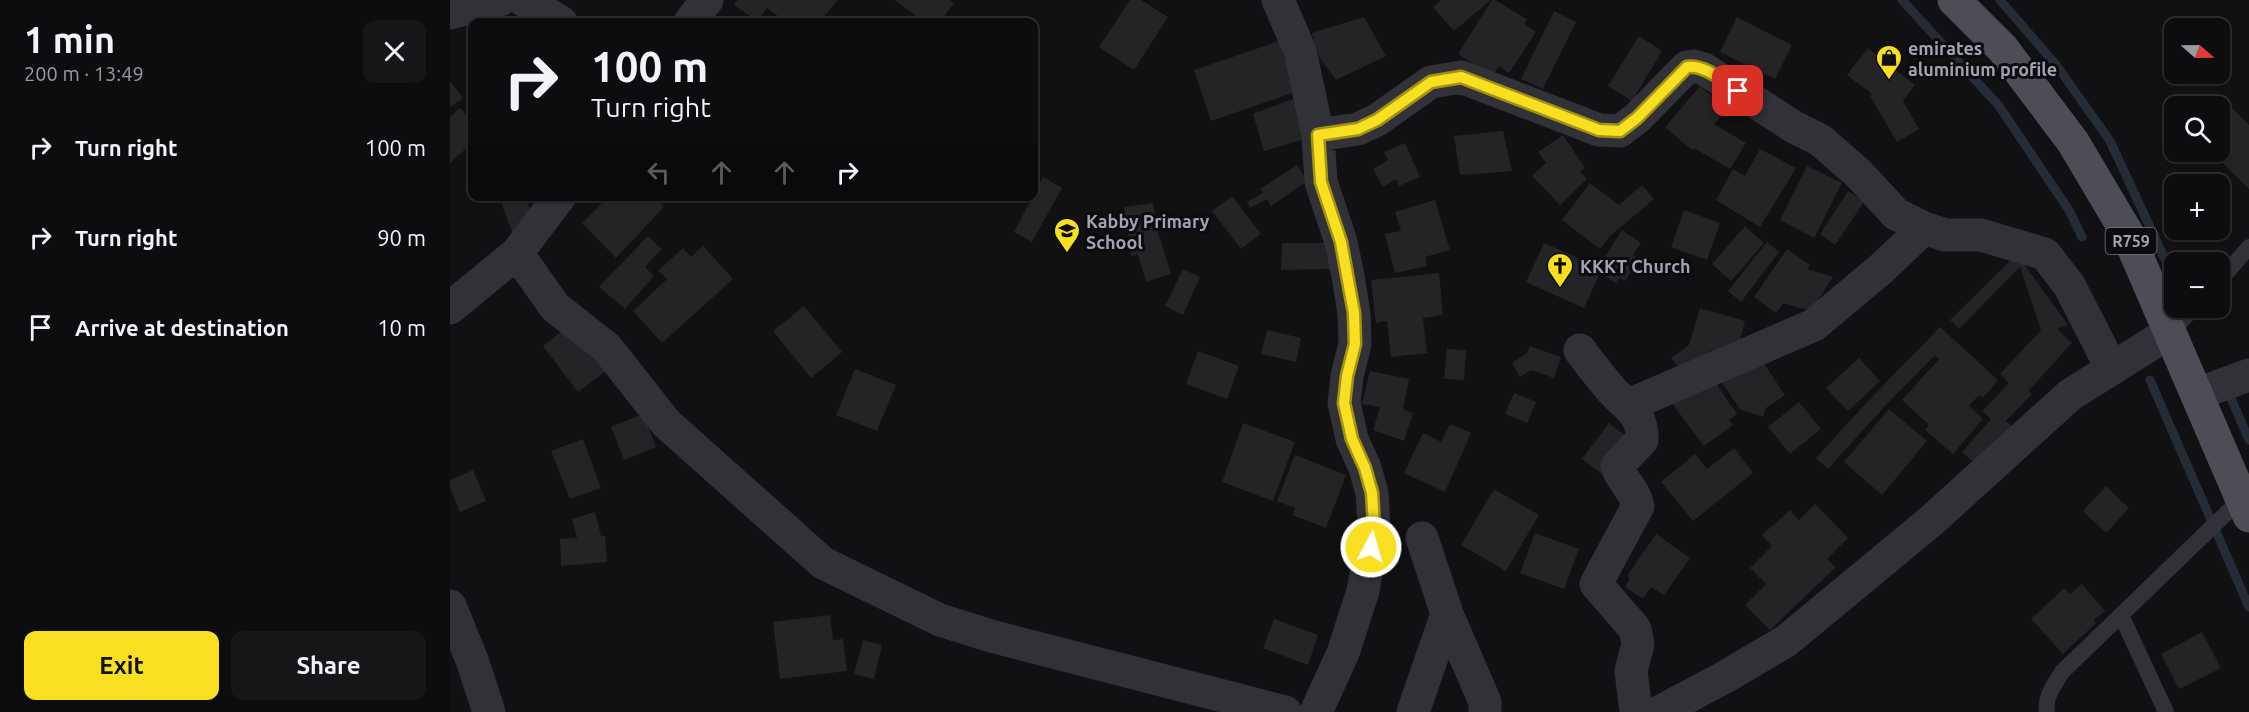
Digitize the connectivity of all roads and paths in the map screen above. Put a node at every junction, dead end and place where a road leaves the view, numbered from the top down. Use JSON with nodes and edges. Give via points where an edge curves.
{"nodes":[{"id":1,"x":500,"y":0,"type":"edge"},
{"id":2,"x":523,"y":0,"type":"edge"},
{"id":3,"x":707,"y":0,"type":"edge"},
{"id":4,"x":1278,"y":0,"type":"edge"},
{"id":5,"x":1954,"y":0,"type":"edge"},
{"id":6,"x":450,"y":13,"type":"edge"},
{"id":7,"x":554,"y":18,"type":"edge"},
{"id":8,"x":693,"y":18,"type":"edge"},
{"id":9,"x":1318,"y":135,"type":"junction"},
{"id":10,"x":556,"y":201,"type":"edge"},
{"id":11,"x":1924,"y":228,"type":"junction"},
{"id":12,"x":2249,"y":247,"type":"edge"},
{"id":13,"x":517,"y":253,"type":"junction"},
{"id":14,"x":2230,"y":269,"type":"edge"},
{"id":15,"x":450,"y":308,"type":"edge"},
{"id":16,"x":2184,"y":318,"type":"edge"},
{"id":17,"x":2170,"y":332,"type":"junction"},
{"id":18,"x":1580,"y":350,"type":"dead end"},
{"id":19,"x":2112,"y":369,"type":"junction"},
{"id":20,"x":2249,"y":375,"type":"edge"},
{"id":21,"x":2197,"y":394,"type":"junction"},
{"id":22,"x":1629,"y":405,"type":"junction"},
{"id":23,"x":2245,"y":507,"type":"edge"},
{"id":24,"x":1422,"y":538,"type":"dead end"},
{"id":25,"x":450,"y":606,"type":"edge"},
{"id":26,"x":1447,"y":614,"type":"junction"},
{"id":27,"x":2121,"y":615,"type":"junction"},
{"id":28,"x":1786,"y":641,"type":"junction"},
{"id":29,"x":489,"y":712,"type":"edge"},
{"id":30,"x":1285,"y":712,"type":"edge"},
{"id":31,"x":1316,"y":712,"type":"edge"},
{"id":32,"x":1413,"y":712,"type":"edge"},
{"id":33,"x":1485,"y":712,"type":"edge"},
{"id":34,"x":1636,"y":712,"type":"edge"},
{"id":35,"x":1659,"y":712,"type":"edge"},
{"id":36,"x":1706,"y":712,"type":"edge"},
{"id":37,"x":2047,"y":712,"type":"edge"},
{"id":38,"x":2166,"y":712,"type":"edge"}],
"edges":[{"from":1,"to":6,"type":"street"},
{"from":2,"to":7,"type":"street"},
{"from":3,"to":8,"type":"street"},
{"from":4,"to":9,"type":"street","via":[[1300,51]]},
{"from":5,"to":17,"type":"main road","number":"R759","via":[[2003,49],[2073,142],[2127,232]]},
{"from":9,"to":11,"type":"street","via":[[1358,129],[1431,82],[1461,77],[1599,130],[1620,131],[1687,67],[1694,66],[1820,140],[1896,214]]},
{"from":9,"to":31,"type":"street","via":[[1321,182],[1341,242],[1354,313],[1355,344],[1344,403],[1352,439],[1372,493],[1374,525],[1363,591],[1343,653]]},
{"from":10,"to":13,"type":"street"},
{"from":11,"to":19,"type":"street","via":[[1945,235],[1982,235],[2045,254],[2069,285]]},
{"from":11,"to":22,"type":"street","via":[[1814,325]]},
{"from":12,"to":14,"type":"lane"},
{"from":13,"to":15,"type":"street"},
{"from":13,"to":30,"type":"street","via":[[555,307],[607,348],[666,423],[823,563],[940,620]]},
{"from":16,"to":17,"type":"lane"},
{"from":17,"to":19,"type":"street"},
{"from":17,"to":21,"type":"main road","number":"R759"},
{"from":18,"to":22,"type":"street","via":[[1611,390]]},
{"from":19,"to":28,"type":"street","via":[[2070,395],[1931,521]]},
{"from":20,"to":21,"type":"street"},
{"from":21,"to":23,"type":"main road","number":"R759"},
{"from":22,"to":34,"type":"street","via":[[1643,427],[1642,440],[1617,466],[1636,495],[1638,506],[1596,584],[1635,629],[1638,644],[1631,671]]},
{"from":23,"to":27,"type":"lane"},
{"from":24,"to":26,"type":"street"},
{"from":25,"to":29,"type":"street"},
{"from":26,"to":32,"type":"street"},
{"from":26,"to":33,"type":"street","via":[[1485,702]]},
{"from":27,"to":37,"type":"lane","via":[[2062,672],[2049,693]]},
{"from":27,"to":38,"type":"lane"},
{"from":28,"to":35,"type":"street"},
{"from":28,"to":36,"type":"street"}]}
